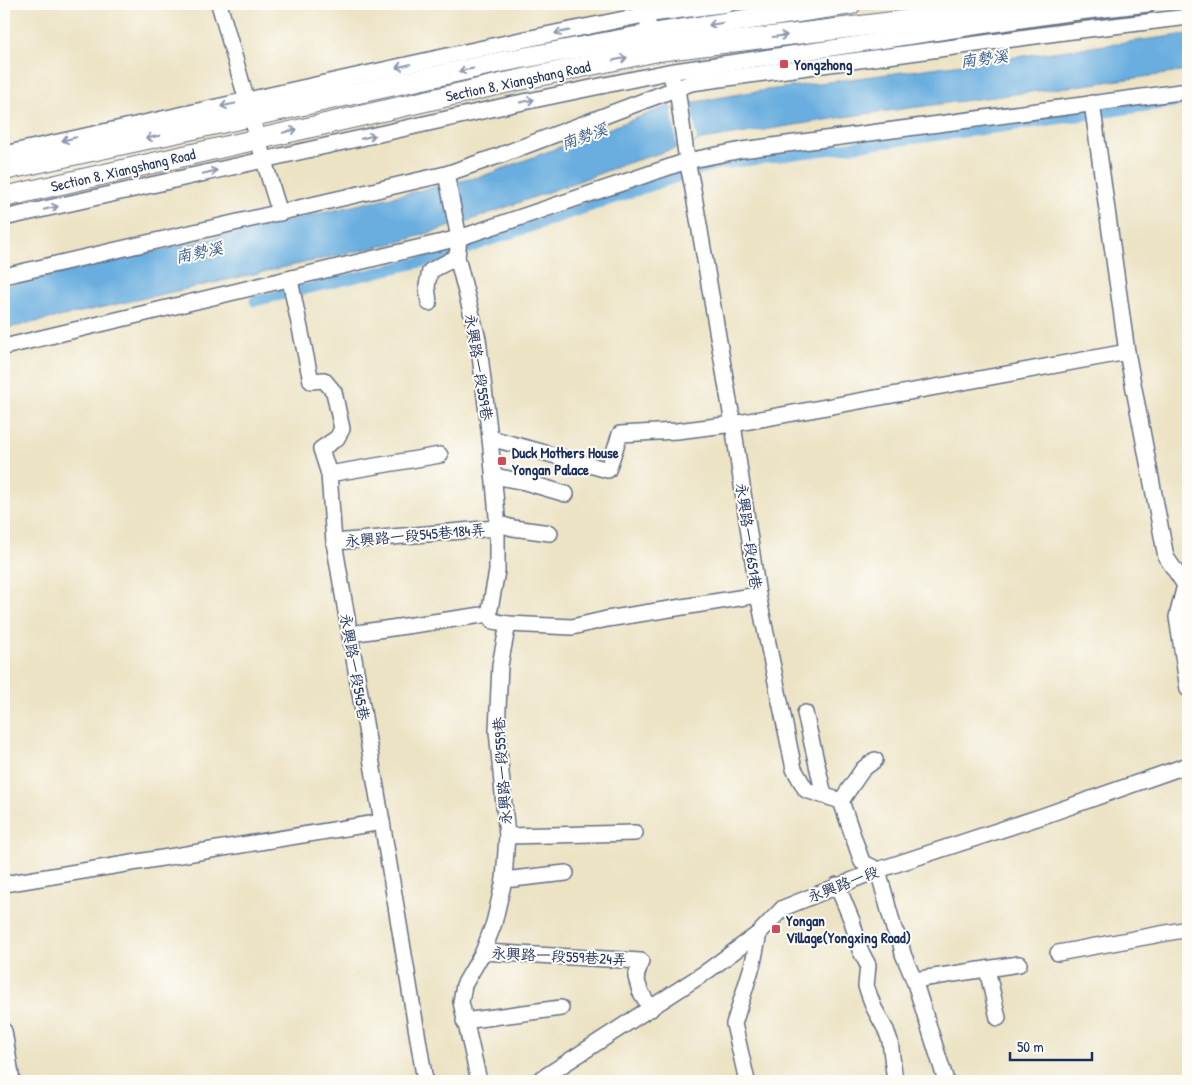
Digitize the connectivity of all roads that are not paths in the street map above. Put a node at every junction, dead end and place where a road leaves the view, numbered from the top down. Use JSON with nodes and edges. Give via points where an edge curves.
{"nodes":[{"id":1,"x":219,"y":4,"type":"edge"},
{"id":2,"x":728,"y":4,"type":"edge"},
{"id":3,"x":851,"y":4,"type":"edge"},
{"id":4,"x":1039,"y":4,"type":"edge"},
{"id":5,"x":1148,"y":4,"type":"edge"},
{"id":6,"x":1062,"y":9,"type":"edge"},
{"id":7,"x":643,"y":10,"type":"edge"},
{"id":8,"x":1188,"y":18,"type":"edge"},
{"id":9,"x":655,"y":43,"type":"junction"},
{"id":10,"x":668,"y":72,"type":"junction"},
{"id":11,"x":677,"y":88,"type":"junction"},
{"id":12,"x":1188,"y":91,"type":"edge"},
{"id":13,"x":1092,"y":103,"type":"junction"},
{"id":14,"x":250,"y":108,"type":"junction"},
{"id":15,"x":257,"y":139,"type":"junction"},
{"id":16,"x":4,"y":154,"type":"edge"},
{"id":17,"x":263,"y":160,"type":"junction"},
{"id":18,"x":687,"y":161,"type":"junction"},
{"id":19,"x":4,"y":170,"type":"edge"},
{"id":20,"x":447,"y":178,"type":"junction"},
{"id":21,"x":4,"y":197,"type":"edge"},
{"id":22,"x":280,"y":213,"type":"junction"},
{"id":23,"x":4,"y":218,"type":"edge"},
{"id":24,"x":459,"y":233,"type":"junction"},
{"id":25,"x":457,"y":257,"type":"junction"},
{"id":26,"x":4,"y":276,"type":"edge"},
{"id":27,"x":290,"y":280,"type":"junction"},
{"id":28,"x":429,"y":303,"type":"dead end"},
{"id":29,"x":4,"y":347,"type":"edge"},
{"id":30,"x":1127,"y":352,"type":"junction"},
{"id":31,"x":733,"y":424,"type":"junction"},
{"id":32,"x":490,"y":438,"type":"junction"},
{"id":33,"x":440,"y":454,"type":"dead end"},
{"id":34,"x":328,"y":474,"type":"junction"},
{"id":35,"x":494,"y":476,"type":"junction"},
{"id":36,"x":566,"y":494,"type":"dead end"},
{"id":37,"x":496,"y":526,"type":"junction"},
{"id":38,"x":550,"y":533,"type":"dead end"},
{"id":39,"x":334,"y":542,"type":"junction"},
{"id":40,"x":758,"y":595,"type":"junction"},
{"id":41,"x":489,"y":614,"type":"junction"},
{"id":42,"x":508,"y":624,"type":"junction"},
{"id":43,"x":350,"y":634,"type":"junction"},
{"id":44,"x":1188,"y":689,"type":"edge"},
{"id":45,"x":806,"y":713,"type":"dead end"},
{"id":46,"x":875,"y":760,"type":"dead end"},
{"id":47,"x":1188,"y":765,"type":"edge"},
{"id":48,"x":824,"y":795,"type":"junction"},
{"id":49,"x":841,"y":801,"type":"junction"},
{"id":50,"x":382,"y":822,"type":"junction"},
{"id":51,"x":635,"y":833,"type":"dead end"},
{"id":52,"x":507,"y":836,"type":"junction"},
{"id":53,"x":878,"y":870,"type":"junction"},
{"id":54,"x":566,"y":873,"type":"dead end"},
{"id":55,"x":504,"y":880,"type":"junction"},
{"id":56,"x":4,"y":884,"type":"edge"},
{"id":57,"x":837,"y":885,"type":"junction"},
{"id":58,"x":1188,"y":929,"type":"edge"},
{"id":59,"x":759,"y":933,"type":"junction"},
{"id":60,"x":483,"y":952,"type":"junction"},
{"id":61,"x":1058,"y":953,"type":"dead end"},
{"id":62,"x":1018,"y":964,"type":"dead end"},
{"id":63,"x":988,"y":969,"type":"junction"},
{"id":64,"x":914,"y":980,"type":"junction"},
{"id":65,"x":561,"y":1008,"type":"dead end"},
{"id":66,"x":651,"y":1009,"type":"junction"},
{"id":67,"x":998,"y":1018,"type":"dead end"},
{"id":68,"x":464,"y":1021,"type":"junction"},
{"id":69,"x":4,"y":1031,"type":"edge"},
{"id":70,"x":12,"y":1081,"type":"edge"},
{"id":71,"x":425,"y":1081,"type":"edge"},
{"id":72,"x":479,"y":1081,"type":"edge"},
{"id":73,"x":538,"y":1081,"type":"edge"},
{"id":74,"x":747,"y":1081,"type":"edge"},
{"id":75,"x":896,"y":1081,"type":"edge"},
{"id":76,"x":946,"y":1081,"type":"edge"}],
"edges":[{"from":1,"to":14,"type":"street"},
{"from":2,"to":7,"type":"street"},
{"from":3,"to":9,"type":"main road","name":"Section 8, Xiangshang Road","one_way":true},
{"from":9,"to":4,"type":"main road","name":"Section 8, Xiangshang Road","one_way":true},
{"from":5,"to":6,"type":"street"},
{"from":6,"to":10,"type":"street"},
{"from":7,"to":9,"type":"street"},
{"from":7,"to":14,"type":"street","one_way":true},
{"from":8,"to":11,"type":"street","via":[[1044,35]]},
{"from":9,"to":10,"type":"street"},
{"from":9,"to":14,"type":"main road","name":"Section 8, Xiangshang Road","one_way":true,"via":[[501,62]]},
{"from":15,"to":9,"type":"main road","name":"Section 8, Xiangshang Road","one_way":true,"via":[[504,83]]},
{"from":10,"to":11,"type":"street"},
{"from":17,"to":10,"type":"street","one_way":true},
{"from":11,"to":18,"type":"street","name":"永興路一段651巷"},
{"from":11,"to":20,"type":"street"},
{"from":12,"to":13,"type":"street"},
{"from":13,"to":18,"type":"street","via":[[742,150]]},
{"from":13,"to":30,"type":"street"},
{"from":14,"to":15,"type":"street"},
{"from":14,"to":16,"type":"street","one_way":true},
{"from":14,"to":19,"type":"main road","name":"Section 8, Xiangshang Road","one_way":true},
{"from":15,"to":17,"type":"street"},
{"from":15,"to":21,"type":"main road","name":"Section 8, Xiangshang Road"},
{"from":17,"to":22,"type":"street"},
{"from":23,"to":17,"type":"street","one_way":true},
{"from":18,"to":24,"type":"street"},
{"from":18,"to":31,"type":"street","name":"永興路一段651巷"},
{"from":20,"to":22,"type":"street"},
{"from":20,"to":24,"type":"street","name":"永興路一段559巷"},
{"from":22,"to":26,"type":"street"},
{"from":24,"to":25,"type":"street","name":"永興路一段559巷"},
{"from":24,"to":27,"type":"street"},
{"from":25,"to":28,"type":"street","via":[[430,271],[427,286]]},
{"from":25,"to":32,"type":"street","name":"永興路一段559巷","via":[[478,339]]},
{"from":27,"to":29,"type":"street"},
{"from":27,"to":34,"type":"street","name":"永興路一段545巷","via":[[311,381],[324,380],[334,392],[342,429],[337,438],[321,449]]},
{"from":30,"to":31,"type":"street"},
{"from":30,"to":44,"type":"street","via":[[1166,558],[1185,585],[1177,617]]},
{"from":31,"to":32,"type":"street","via":[[620,434],[608,470]]},
{"from":31,"to":40,"type":"street","name":"永興路一段651巷"},
{"from":32,"to":35,"type":"street","name":"永興路一段559巷"},
{"from":33,"to":34,"type":"street"},
{"from":34,"to":39,"type":"street","name":"永興路一段545巷"},
{"from":35,"to":36,"type":"street"},
{"from":35,"to":37,"type":"street","name":"永興路一段559巷"},
{"from":37,"to":38,"type":"street","name":"永興路一段545巷184弄"},
{"from":37,"to":39,"type":"street","name":"永興路一段545巷184弄"},
{"from":37,"to":41,"type":"street","name":"永興路一段559巷","via":[[497,571]]},
{"from":39,"to":43,"type":"street","name":"永興路一段545巷"},
{"from":40,"to":42,"type":"street","via":[[572,627]]},
{"from":40,"to":48,"type":"street","name":"永興路一段651巷","via":[[794,769],[806,790]]},
{"from":41,"to":42,"type":"street","via":[[493,621]]},
{"from":41,"to":43,"type":"street"},
{"from":42,"to":52,"type":"street","name":"永興路一段559巷","via":[[500,665],[497,731]]},
{"from":43,"to":50,"type":"street","name":"永興路一段545巷"},
{"from":45,"to":48,"type":"street"},
{"from":46,"to":49,"type":"street","via":[[863,769]]},
{"from":47,"to":53,"type":"street","name":"永興路一段"},
{"from":48,"to":49,"type":"street","name":"永興路一段651巷"},
{"from":49,"to":53,"type":"street","via":[[862,862]]},
{"from":50,"to":56,"type":"street"},
{"from":50,"to":71,"type":"street","name":"永興路一段545巷"},
{"from":51,"to":52,"type":"street"},
{"from":52,"to":55,"type":"street","name":"永興路一段559巷"},
{"from":53,"to":57,"type":"street","name":"永興路一段"},
{"from":53,"to":64,"type":"street","via":[[894,929]]},
{"from":54,"to":55,"type":"street"},
{"from":55,"to":60,"type":"street","name":"永興路一段559巷"},
{"from":57,"to":59,"type":"street","name":"永興路一段","via":[[783,908]]},
{"from":57,"to":75,"type":"street","via":[[868,964],[866,986],[890,1041]]},
{"from":58,"to":61,"type":"street"},
{"from":59,"to":66,"type":"street","name":"永興路一段"},
{"from":59,"to":74,"type":"street","via":[[734,1024]]},
{"from":60,"to":66,"type":"street","name":"永興路一段559巷24弄","via":[[641,961],[636,978]]},
{"from":60,"to":68,"type":"street","name":"永興路一段559巷","via":[[464,985],[461,1002]]},
{"from":62,"to":63,"type":"street"},
{"from":63,"to":64,"type":"street"},
{"from":63,"to":67,"type":"street"},
{"from":64,"to":76,"type":"street"},
{"from":65,"to":68,"type":"street"},
{"from":66,"to":73,"type":"street","name":"永興路一段"},
{"from":68,"to":72,"type":"street","name":"永興路一段559巷"},
{"from":69,"to":70,"type":"street"}]}
